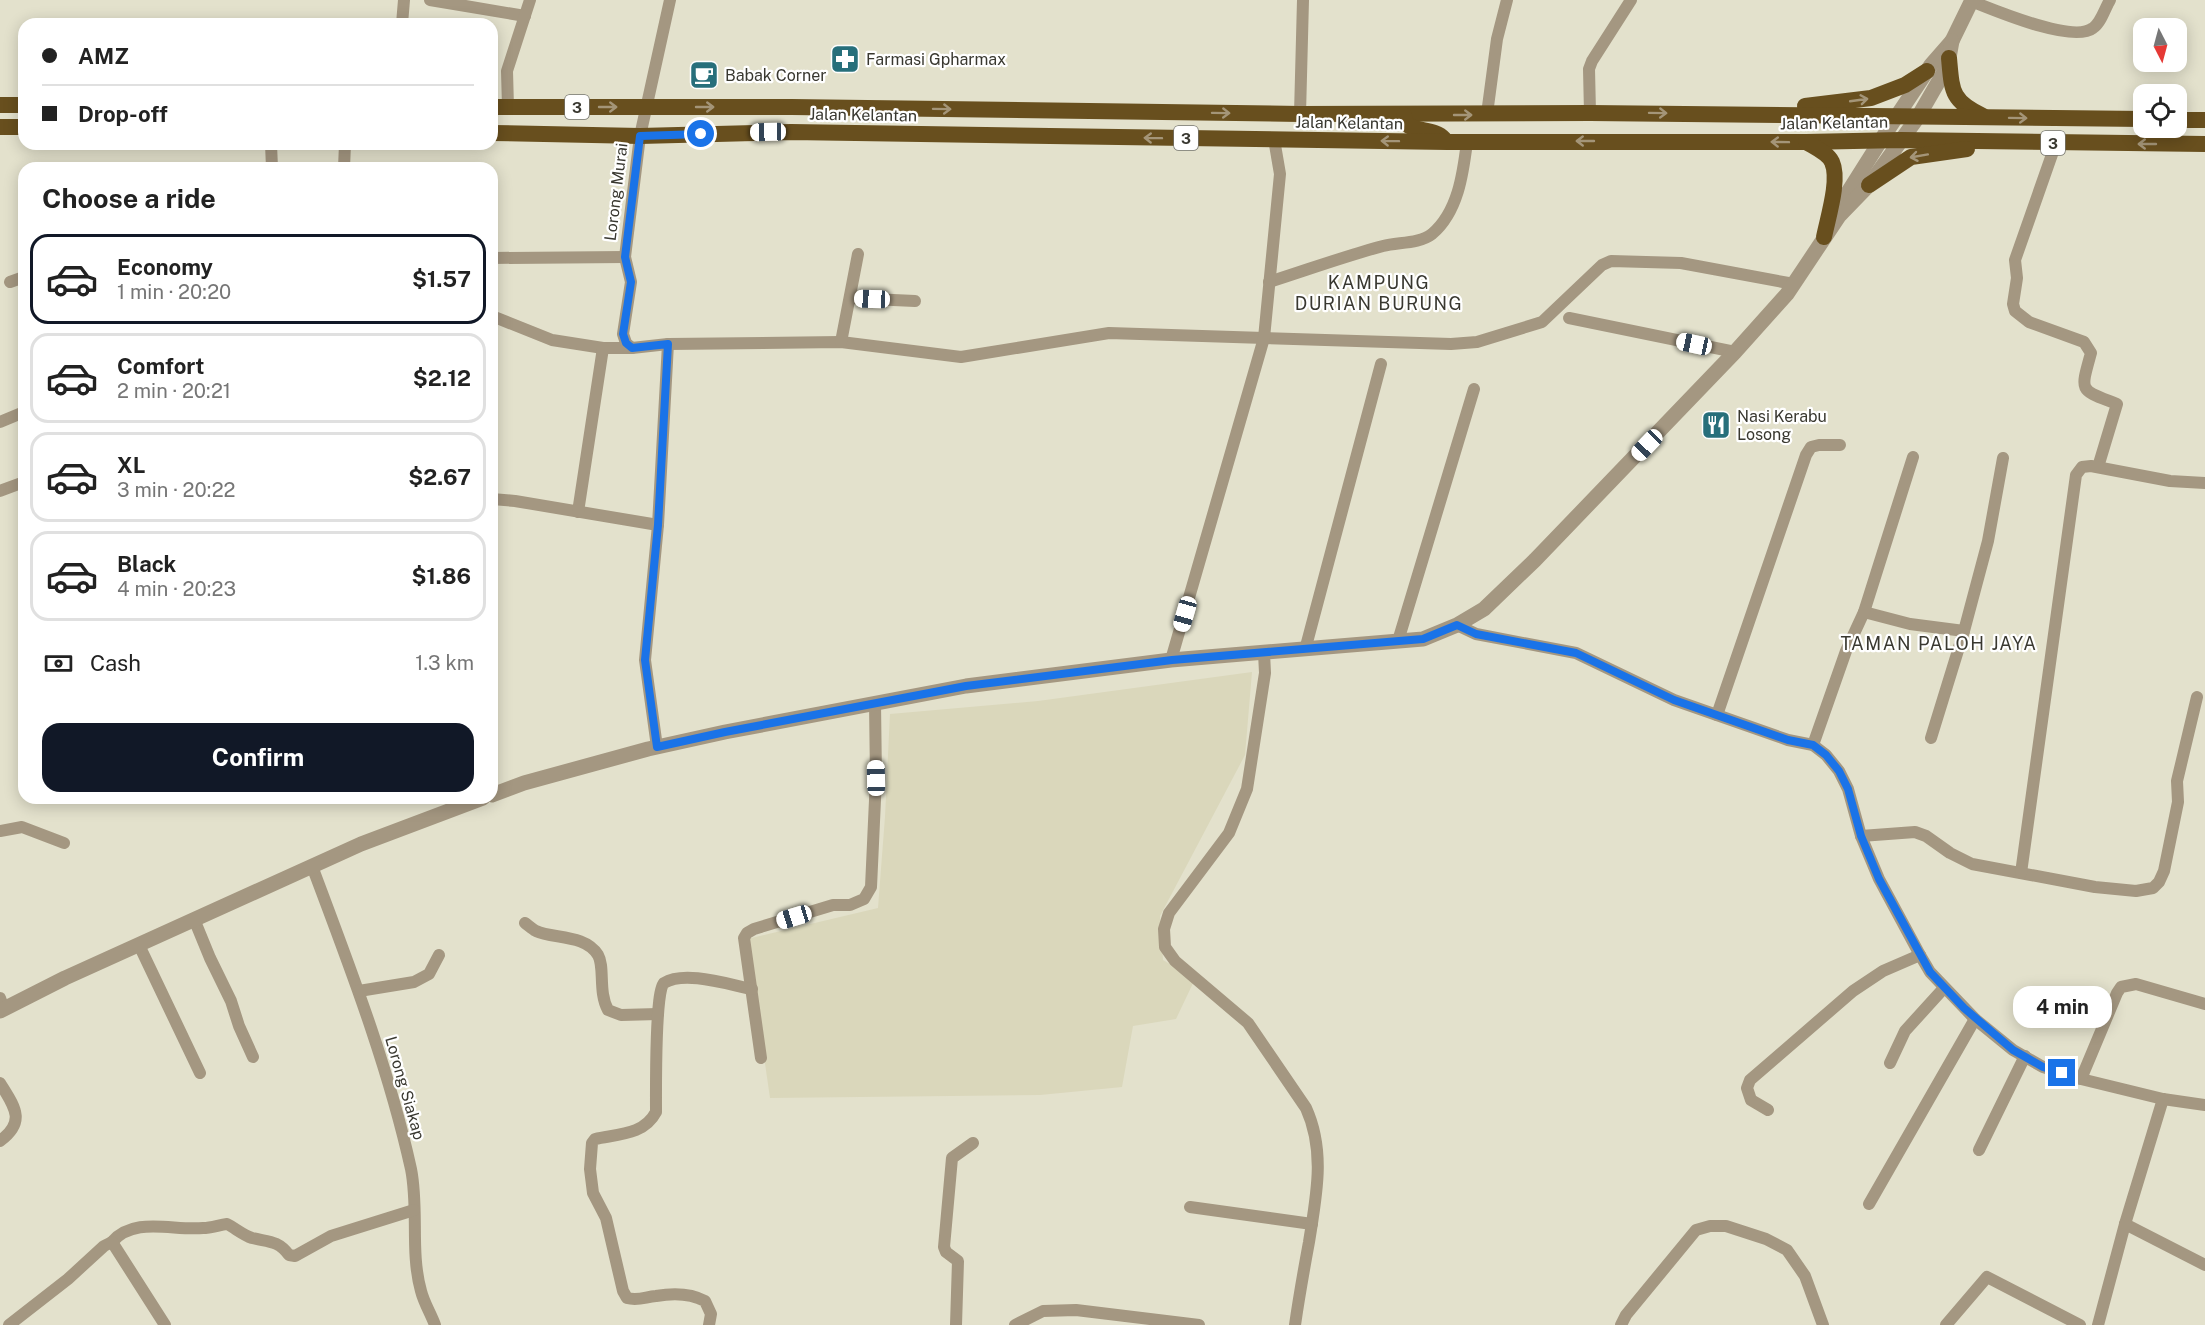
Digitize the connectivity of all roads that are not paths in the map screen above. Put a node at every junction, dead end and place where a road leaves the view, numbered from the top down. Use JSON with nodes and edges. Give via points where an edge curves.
{"nodes":[{"id":1,"x":404,"y":0,"type":"edge"},
{"id":2,"x":430,"y":0,"type":"edge"},
{"id":3,"x":530,"y":0,"type":"edge"},
{"id":4,"x":670,"y":0,"type":"edge"},
{"id":5,"x":1302,"y":0,"type":"edge"},
{"id":6,"x":1507,"y":0,"type":"edge"},
{"id":7,"x":1631,"y":0,"type":"edge"},
{"id":8,"x":2110,"y":0,"type":"edge"},
{"id":9,"x":1972,"y":1,"type":"edge"},
{"id":10,"x":525,"y":16,"type":"junction"},
{"id":11,"x":402,"y":18,"type":"edge"},
{"id":12,"x":1952,"y":41,"type":"junction"},
{"id":13,"x":1949,"y":58,"type":"junction"},
{"id":14,"x":1928,"y":71,"type":"junction"},
{"id":15,"x":0,"y":105,"type":"edge"},
{"id":16,"x":18,"y":105,"type":"edge"},
{"id":17,"x":500,"y":107,"type":"edge"},
{"id":18,"x":646,"y":107,"type":"junction"},
{"id":19,"x":1590,"y":113,"type":"junction"},
{"id":20,"x":1300,"y":114,"type":"junction"},
{"id":21,"x":1486,"y":114,"type":"junction"},
{"id":22,"x":1739,"y":114,"type":"junction"},
{"id":23,"x":1404,"y":115,"type":"junction"},
{"id":24,"x":1896,"y":117,"type":"junction"},
{"id":25,"x":1918,"y":117,"type":"junction"},
{"id":26,"x":1988,"y":118,"type":"junction"},
{"id":27,"x":2133,"y":119,"type":"edge"},
{"id":28,"x":2187,"y":120,"type":"edge"},
{"id":29,"x":2205,"y":120,"type":"edge"},
{"id":30,"x":0,"y":127,"type":"edge"},
{"id":31,"x":18,"y":127,"type":"edge"},
{"id":32,"x":498,"y":133,"type":"edge"},
{"id":33,"x":640,"y":136,"type":"junction"},
{"id":34,"x":1274,"y":140,"type":"junction"},
{"id":35,"x":1881,"y":140,"type":"junction"},
{"id":36,"x":1901,"y":140,"type":"junction"},
{"id":37,"x":1447,"y":142,"type":"junction"},
{"id":38,"x":1467,"y":142,"type":"junction"},
{"id":39,"x":1806,"y":142,"type":"junction"},
{"id":40,"x":2019,"y":142,"type":"junction"},
{"id":41,"x":2056,"y":143,"type":"junction"},
{"id":42,"x":2205,"y":144,"type":"edge"},
{"id":43,"x":1869,"y":185,"type":"junction"},
{"id":44,"x":1839,"y":216,"type":"junction"},
{"id":45,"x":1824,"y":237,"type":"junction"},
{"id":46,"x":858,"y":254,"type":"dead end"},
{"id":47,"x":625,"y":257,"type":"junction"},
{"id":48,"x":498,"y":258,"type":"edge"},
{"id":49,"x":18,"y":279,"type":"edge"},
{"id":50,"x":9,"y":282,"type":"dead end"},
{"id":51,"x":1269,"y":282,"type":"junction"},
{"id":52,"x":1794,"y":284,"type":"junction"},
{"id":53,"x":850,"y":298,"type":"junction"},
{"id":54,"x":915,"y":301,"type":"dead end"},
{"id":55,"x":498,"y":318,"type":"edge"},
{"id":56,"x":1569,"y":318,"type":"dead end"},
{"id":57,"x":1264,"y":338,"type":"junction"},
{"id":58,"x":841,"y":342,"type":"junction"},
{"id":59,"x":668,"y":344,"type":"junction"},
{"id":60,"x":603,"y":348,"type":"junction"},
{"id":61,"x":632,"y":348,"type":"junction"},
{"id":62,"x":1735,"y":352,"type":"junction"},
{"id":63,"x":1381,"y":364,"type":"dead end"},
{"id":64,"x":1474,"y":388,"type":"dead end"},
{"id":65,"x":18,"y":414,"type":"edge"},
{"id":66,"x":0,"y":422,"type":"edge"},
{"id":67,"x":1840,"y":445,"type":"dead end"},
{"id":68,"x":1913,"y":456,"type":"dead end"},
{"id":69,"x":2003,"y":458,"type":"dead end"},
{"id":70,"x":2098,"y":467,"type":"junction"},
{"id":71,"x":2205,"y":483,"type":"edge"},
{"id":72,"x":18,"y":484,"type":"edge"},
{"id":73,"x":0,"y":491,"type":"edge"},
{"id":74,"x":498,"y":500,"type":"edge"},
{"id":75,"x":578,"y":512,"type":"junction"},
{"id":76,"x":658,"y":525,"type":"junction"},
{"id":77,"x":1863,"y":612,"type":"junction"},
{"id":78,"x":1457,"y":625,"type":"junction"},
{"id":79,"x":1964,"y":631,"type":"junction"},
{"id":80,"x":1398,"y":641,"type":"junction"},
{"id":81,"x":1305,"y":650,"type":"junction"},
{"id":82,"x":1264,"y":653,"type":"junction"},
{"id":83,"x":1172,"y":660,"type":"junction"},
{"id":84,"x":2197,"y":697,"type":"dead end"},
{"id":85,"x":875,"y":703,"type":"junction"},
{"id":86,"x":1718,"y":715,"type":"junction"},
{"id":87,"x":1931,"y":738,"type":"dead end"},
{"id":88,"x":1813,"y":745,"type":"junction"},
{"id":89,"x":657,"y":747,"type":"junction"},
{"id":90,"x":498,"y":793,"type":"edge"},
{"id":91,"x":467,"y":804,"type":"edge"},
{"id":92,"x":0,"y":831,"type":"edge"},
{"id":93,"x":1861,"y":836,"type":"junction"},
{"id":94,"x":63,"y":843,"type":"dead end"},
{"id":95,"x":312,"y":866,"type":"junction"},
{"id":96,"x":2021,"y":873,"type":"junction"},
{"id":97,"x":194,"y":919,"type":"junction"},
{"id":98,"x":525,"y":923,"type":"dead end"},
{"id":99,"x":138,"y":945,"type":"junction"},
{"id":100,"x":439,"y":955,"type":"dead end"},
{"id":101,"x":1920,"y":955,"type":"junction"},
{"id":102,"x":1944,"y":988,"type":"junction"},
{"id":103,"x":752,"y":989,"type":"junction"},
{"id":104,"x":359,"y":991,"type":"junction"},
{"id":105,"x":2205,"y":1004,"type":"edge"},
{"id":106,"x":1,"y":1006,"type":"edge"},
{"id":107,"x":658,"y":1014,"type":"junction"},
{"id":108,"x":1975,"y":1019,"type":"junction"},
{"id":109,"x":2025,"y":1056,"type":"junction"},
{"id":110,"x":253,"y":1057,"type":"dead end"},
{"id":111,"x":761,"y":1058,"type":"dead end"},
{"id":112,"x":1890,"y":1063,"type":"dead end"},
{"id":113,"x":200,"y":1073,"type":"dead end"},
{"id":114,"x":2081,"y":1079,"type":"junction"},
{"id":115,"x":0,"y":1083,"type":"edge"},
{"id":116,"x":2163,"y":1100,"type":"junction"},
{"id":117,"x":2205,"y":1105,"type":"edge"},
{"id":118,"x":1768,"y":1110,"type":"dead end"},
{"id":119,"x":0,"y":1141,"type":"edge"},
{"id":120,"x":973,"y":1143,"type":"dead end"},
{"id":121,"x":1979,"y":1150,"type":"dead end"},
{"id":122,"x":1869,"y":1204,"type":"dead end"},
{"id":123,"x":1190,"y":1207,"type":"dead end"},
{"id":124,"x":414,"y":1210,"type":"junction"},
{"id":125,"x":1312,"y":1224,"type":"junction"},
{"id":126,"x":2125,"y":1224,"type":"junction"},
{"id":127,"x":112,"y":1242,"type":"junction"},
{"id":128,"x":2205,"y":1265,"type":"edge"},
{"id":129,"x":1176,"y":1324,"type":"edge"},
{"id":130,"x":9,"y":1325,"type":"edge"},
{"id":131,"x":165,"y":1325,"type":"edge"},
{"id":132,"x":435,"y":1325,"type":"edge"},
{"id":133,"x":710,"y":1325,"type":"edge"},
{"id":134,"x":956,"y":1325,"type":"edge"},
{"id":135,"x":1015,"y":1325,"type":"edge"},
{"id":136,"x":1199,"y":1325,"type":"edge"},
{"id":137,"x":1295,"y":1325,"type":"edge"},
{"id":138,"x":1621,"y":1325,"type":"edge"},
{"id":139,"x":1823,"y":1325,"type":"edge"},
{"id":140,"x":1946,"y":1325,"type":"edge"},
{"id":141,"x":2080,"y":1325,"type":"edge"},
{"id":142,"x":2098,"y":1325,"type":"edge"}],
"edges":[{"from":1,"to":11,"type":"street"},
{"from":2,"to":10,"type":"street"},
{"from":3,"to":10,"type":"street"},
{"from":4,"to":18,"type":"street","name":"Lorong Murai"},
{"from":5,"to":20,"type":"street"},
{"from":6,"to":21,"type":"street"},
{"from":7,"to":19,"type":"street","via":[[1589,69]]},
{"from":8,"to":9,"type":"street","via":[[2097,24],[2084,32],[2043,28]]},
{"from":9,"to":12,"type":"street"},
{"from":10,"to":17,"type":"street"},
{"from":12,"to":13,"type":"street"},
{"from":12,"to":14,"type":"street"},
{"from":13,"to":25,"type":"street"},
{"from":13,"to":26,"type":"highway","via":[[1952,87],[1963,106]]},
{"from":22,"to":14,"type":"highway","one_way":true,"via":[[1871,98]]},
{"from":14,"to":24,"type":"street"},
{"from":15,"to":16,"type":"highway"},
{"from":17,"to":18,"type":"highway","name":"Jalan Kelantan","number":"3","one_way":true},
{"from":18,"to":20,"type":"highway","name":"Jalan Kelantan","number":"3","one_way":true},
{"from":18,"to":33,"type":"street","name":"Lorong Murai"},
{"from":19,"to":21,"type":"highway","name":"Jalan Kelantan","number":"3"},
{"from":19,"to":22,"type":"highway","name":"Jalan Kelantan","number":"3","one_way":true},
{"from":20,"to":23,"type":"highway","name":"Jalan Kelantan","number":"3"},
{"from":23,"to":21,"type":"highway","name":"Jalan Kelantan","number":"3","one_way":true},
{"from":22,"to":24,"type":"highway","name":"Jalan Kelantan","number":"3"},
{"from":23,"to":37,"type":"highway","via":[[1409,127],[1436,133]]},
{"from":24,"to":25,"type":"highway","name":"Jalan Kelantan","number":"3"},
{"from":24,"to":35,"type":"street"},
{"from":25,"to":26,"type":"highway","name":"Jalan Kelantan","number":"3"},
{"from":25,"to":36,"type":"street"},
{"from":26,"to":27,"type":"highway","name":"Jalan Kelantan","number":"3","one_way":true},
{"from":28,"to":29,"type":"highway"},
{"from":30,"to":31,"type":"highway"},
{"from":32,"to":33,"type":"highway","name":"Jalan Kelantan","number":"3"},
{"from":34,"to":33,"type":"highway","name":"Jalan Kelantan","number":"3","one_way":true,"via":[[791,132]]},
{"from":33,"to":47,"type":"street","name":"Lorong Murai"},
{"from":37,"to":34,"type":"highway","name":"Jalan Kelantan","number":"3","one_way":true},
{"from":34,"to":51,"type":"street","via":[[1280,174]]},
{"from":35,"to":36,"type":"highway","name":"Jalan Kelantan","number":"3"},
{"from":35,"to":39,"type":"highway","name":"Jalan Kelantan","number":"3"},
{"from":35,"to":44,"type":"street","via":[[1845,197]]},
{"from":36,"to":40,"type":"highway","name":"Jalan Kelantan","number":"3"},
{"from":36,"to":43,"type":"street"},
{"from":37,"to":38,"type":"highway","name":"Jalan Kelantan","number":"3"},
{"from":39,"to":38,"type":"highway","name":"Jalan Kelantan","number":"3","one_way":true},
{"from":38,"to":51,"type":"street","via":[[1454,204],[1429,236]]},
{"from":39,"to":45,"type":"highway","via":[[1827,156],[1834,169]]},
{"from":40,"to":41,"type":"highway","name":"Jalan Kelantan","number":"3"},
{"from":40,"to":43,"type":"highway","one_way":true,"via":[[1911,158]]},
{"from":42,"to":41,"type":"highway","name":"Jalan Kelantan","number":"3","one_way":true},
{"from":41,"to":70,"type":"street","via":[[2015,260],[2013,304],[2015,311],[2029,322],[2084,342],[2091,353],[2082,382],[2084,388],[2117,404]]},
{"from":43,"to":44,"type":"street"},
{"from":44,"to":45,"type":"street"},
{"from":45,"to":52,"type":"street"},
{"from":46,"to":53,"type":"street"},
{"from":47,"to":48,"type":"street"},
{"from":47,"to":61,"type":"street","name":"Lorong Murai","via":[[631,282],[623,334]]},
{"from":49,"to":50,"type":"street"},
{"from":51,"to":57,"type":"street"},
{"from":52,"to":57,"type":"street","via":[[1681,263],[1611,261],[1542,322],[1477,342]]},
{"from":52,"to":62,"type":"street"},
{"from":53,"to":54,"type":"street"},
{"from":53,"to":58,"type":"street"},
{"from":55,"to":60,"type":"street","via":[[552,340]]},
{"from":56,"to":62,"type":"street"},
{"from":57,"to":58,"type":"street","via":[[1109,333],[961,357]]},
{"from":57,"to":83,"type":"street"},
{"from":58,"to":59,"type":"street"},
{"from":59,"to":61,"type":"street"},
{"from":59,"to":76,"type":"street"},
{"from":60,"to":61,"type":"street"},
{"from":60,"to":75,"type":"street"},
{"from":62,"to":78,"type":"street","via":[[1535,560],[1484,609]]},
{"from":63,"to":81,"type":"street"},
{"from":64,"to":80,"type":"street"},
{"from":65,"to":66,"type":"street"},
{"from":67,"to":86,"type":"street","via":[[1811,447],[1806,455]]},
{"from":68,"to":77,"type":"street"},
{"from":69,"to":79,"type":"street","via":[[1989,541]]},
{"from":70,"to":71,"type":"street","via":[[2170,481]]},
{"from":70,"to":96,"type":"street","via":[[2082,467],[2076,475]]},
{"from":72,"to":73,"type":"street"},
{"from":74,"to":75,"type":"street"},
{"from":75,"to":76,"type":"street"},
{"from":76,"to":89,"type":"street","via":[[645,660]]},
{"from":77,"to":79,"type":"street","via":[[1910,624]]},
{"from":77,"to":88,"type":"street"},
{"from":78,"to":80,"type":"street","via":[[1423,639]]},
{"from":78,"to":86,"type":"street","via":[[1476,634],[1576,653],[1674,700]]},
{"from":79,"to":87,"type":"street"},
{"from":80,"to":81,"type":"street"},
{"from":81,"to":82,"type":"street"},
{"from":82,"to":83,"type":"street"},
{"from":82,"to":125,"type":"street","via":[[1265,673],[1247,789],[1229,833],[1169,913],[1164,929],[1165,947],[1175,961],[1248,1023],[1306,1108],[1316,1142],[1319,1174]]},
{"from":83,"to":85,"type":"street","via":[[966,686]]},
{"from":84,"to":96,"type":"street","via":[[2177,782],[2178,802],[2167,860],[2159,882],[2153,888],[2136,891]]},
{"from":85,"to":89,"type":"street"},
{"from":85,"to":103,"type":"street","via":[[871,887],[864,900],[833,905],[747,933],[744,938]]},
{"from":86,"to":88,"type":"street"},
{"from":88,"to":93,"type":"street","via":[[1839,771]]},
{"from":89,"to":90,"type":"street"},
{"from":91,"to":95,"type":"street","via":[[361,843]]},
{"from":92,"to":94,"type":"street","via":[[22,826]]},
{"from":93,"to":96,"type":"street","via":[[1915,832],[1972,864]]},
{"from":93,"to":101,"type":"street"},
{"from":95,"to":97,"type":"street"},
{"from":95,"to":104,"type":"street","name":"Lorong Siakap"},
{"from":97,"to":99,"type":"street"},
{"from":97,"to":110,"type":"street"},
{"from":98,"to":107,"type":"street","via":[[538,932],[575,939],[599,956],[603,1001],[608,1010],[621,1015]]},
{"from":99,"to":106,"type":"street"},
{"from":99,"to":113,"type":"street"},
{"from":100,"to":104,"type":"street","via":[[429,974],[414,982]]},
{"from":101,"to":102,"type":"street"},
{"from":101,"to":118,"type":"street","via":[[1883,971],[1853,991],[1750,1080],[1747,1088],[1751,1100]]},
{"from":102,"to":108,"type":"street"},
{"from":102,"to":112,"type":"street","via":[[1905,1031]]},
{"from":103,"to":107,"type":"street","via":[[681,978],[664,983],[660,989]]},
{"from":103,"to":111,"type":"street"},
{"from":104,"to":124,"type":"street","name":"Lorong Siakap","via":[[398,1118],[411,1172]]},
{"from":105,"to":114,"type":"street","via":[[2136,984],[2121,987]]},
{"from":107,"to":133,"type":"street","via":[[656,1112],[641,1129],[595,1139],[590,1169],[593,1193],[606,1218],[627,1298],[696,1296],[705,1301],[711,1314]]},
{"from":108,"to":109,"type":"street"},
{"from":108,"to":122,"type":"street"},
{"from":109,"to":114,"type":"street","via":[[2043,1067]]},
{"from":109,"to":121,"type":"street"},
{"from":114,"to":116,"type":"street"},
{"from":115,"to":119,"type":"street","via":[[16,1115],[14,1129]]},
{"from":116,"to":117,"type":"street"},
{"from":116,"to":126,"type":"street"},
{"from":120,"to":134,"type":"street","via":[[952,1158],[949,1187],[944,1247],[958,1261]]},
{"from":123,"to":125,"type":"street"},
{"from":124,"to":127,"type":"street","via":[[331,1236],[295,1256],[272,1241],[250,1238],[227,1224],[204,1228],[138,1227],[119,1234]]},
{"from":124,"to":132,"type":"street","name":"Lorong Siakap","via":[[421,1291]]},
{"from":125,"to":137,"type":"street"},
{"from":126,"to":128,"type":"street"},
{"from":126,"to":142,"type":"street"},
{"from":127,"to":130,"type":"street"},
{"from":127,"to":131,"type":"street"},
{"from":129,"to":135,"type":"street","via":[[1076,1310],[1043,1311]]},
{"from":129,"to":136,"type":"street"},
{"from":138,"to":139,"type":"street","via":[[1696,1230],[1718,1226],[1766,1239],[1786,1250],[1805,1276]]},
{"from":140,"to":141,"type":"street","via":[[1987,1277]]}]}
